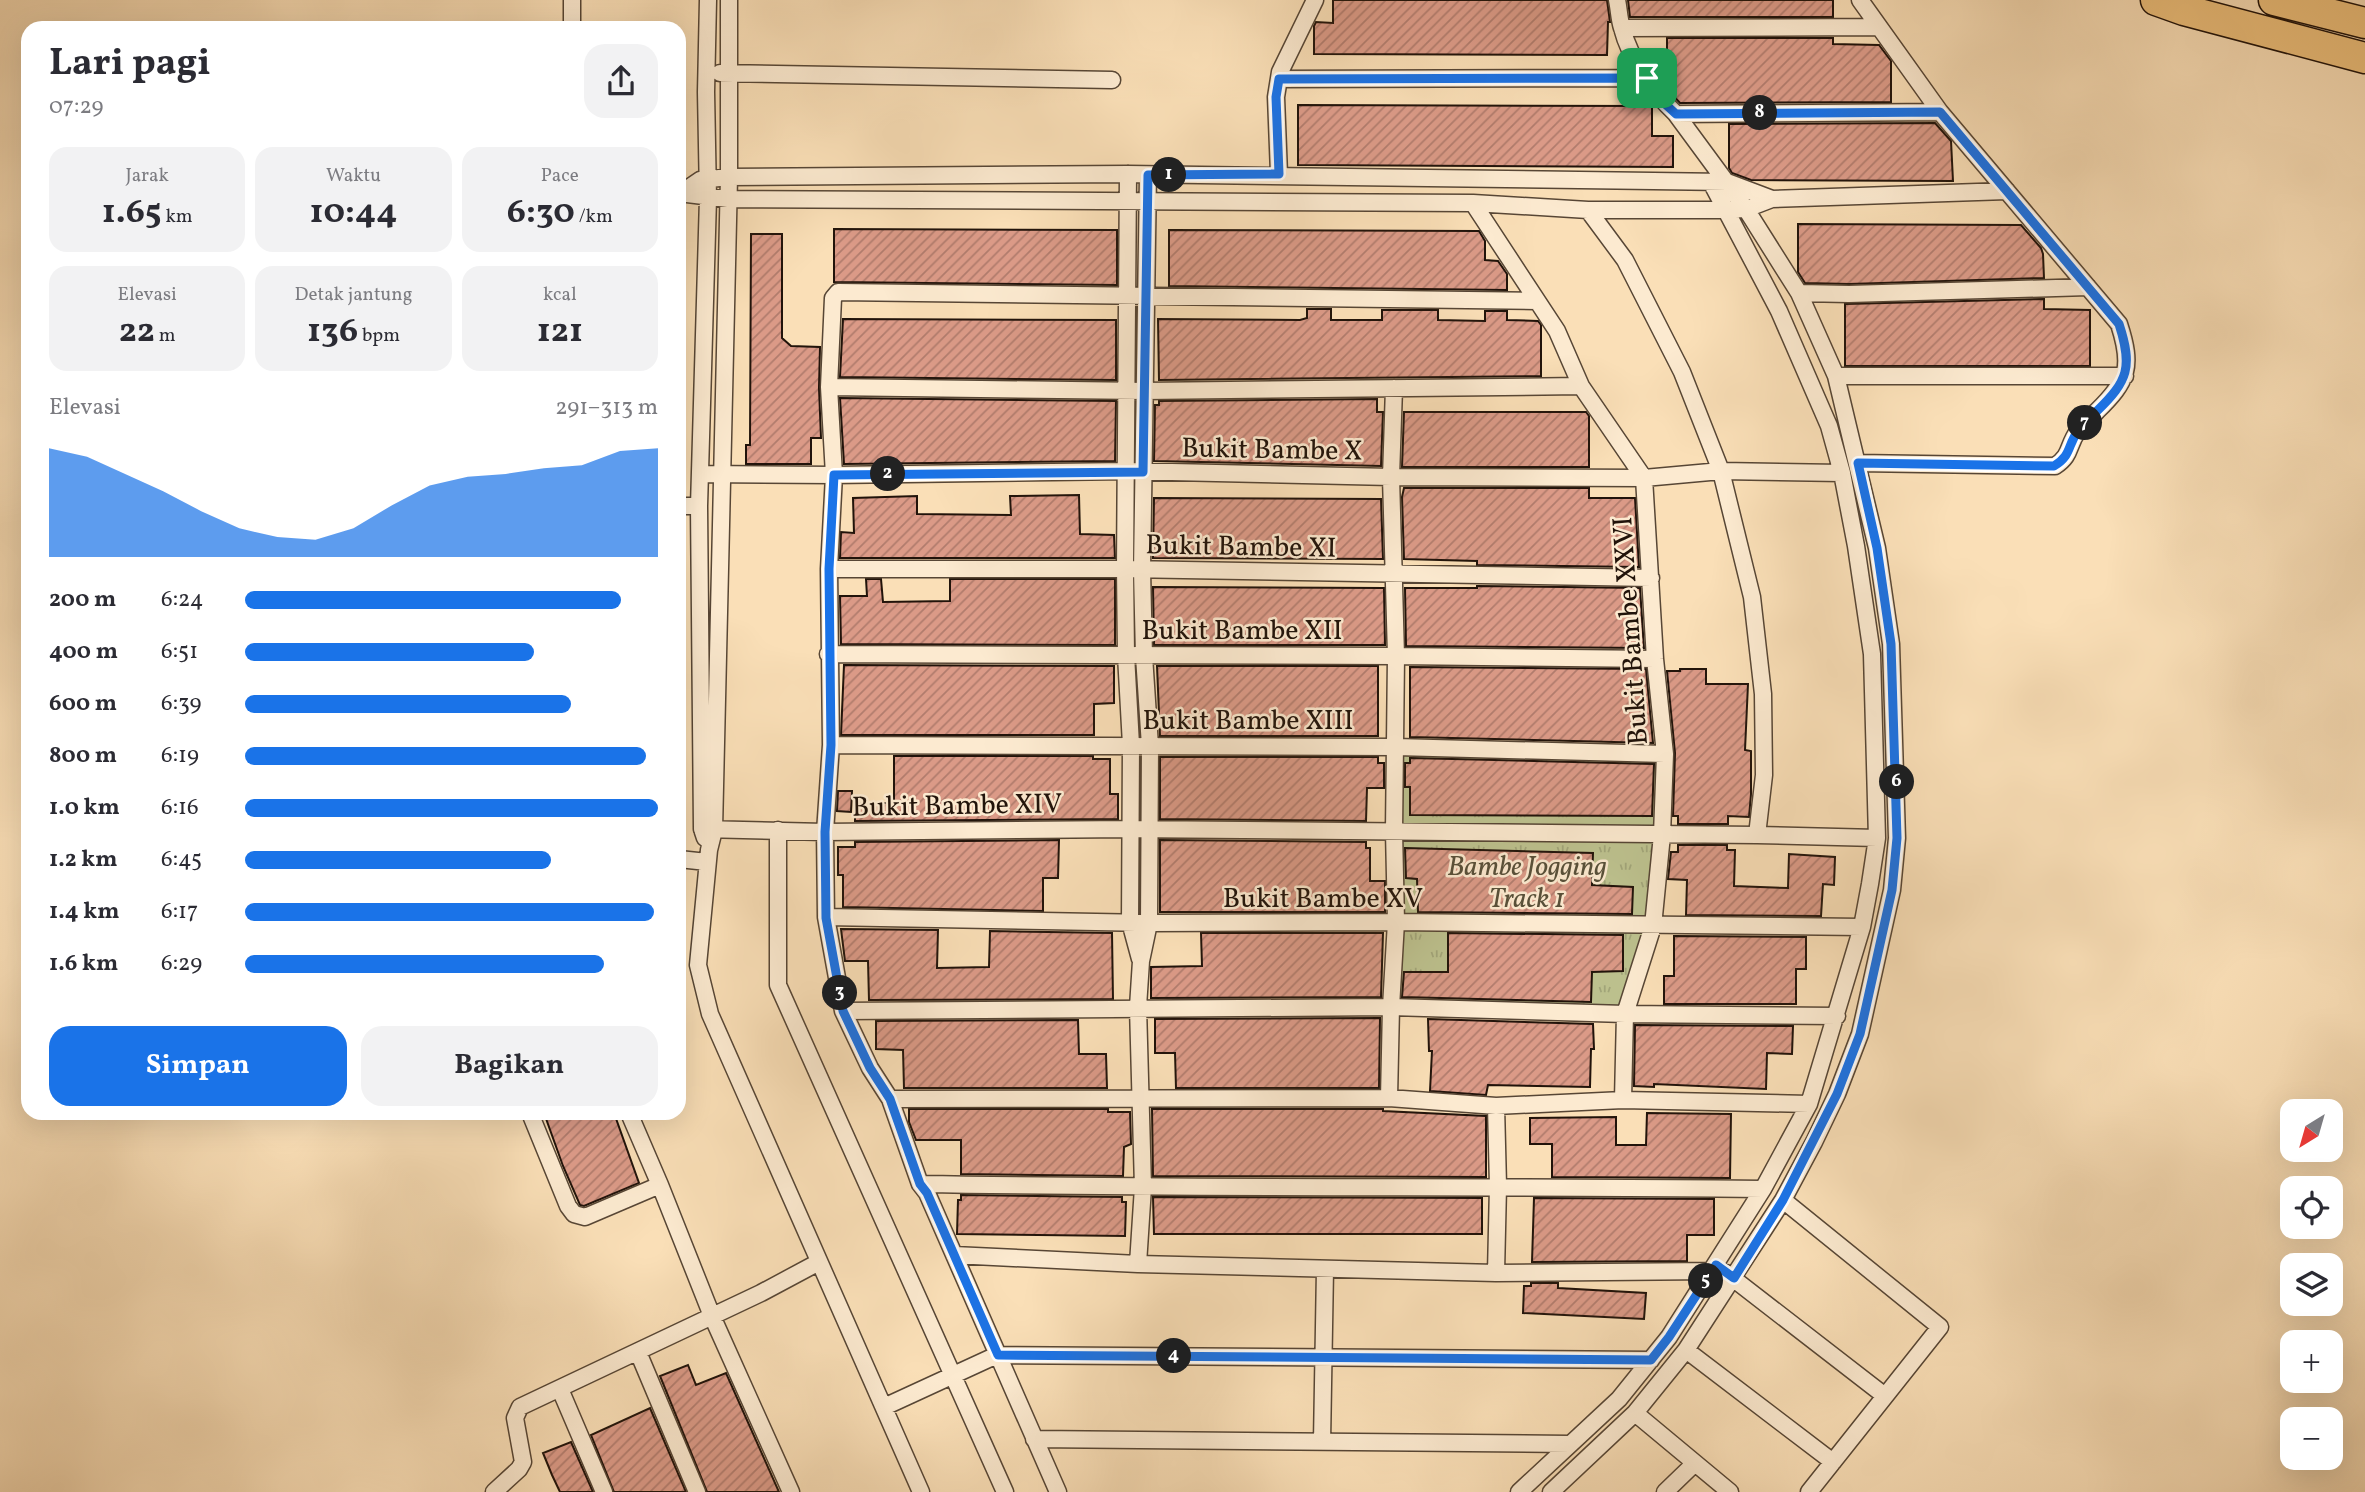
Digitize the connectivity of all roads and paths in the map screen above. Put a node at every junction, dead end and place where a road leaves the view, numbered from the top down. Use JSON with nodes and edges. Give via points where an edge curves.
{"nodes":[{"id":1,"x":572,"y":0,"type":"edge"},
{"id":2,"x":708,"y":0,"type":"edge"},
{"id":3,"x":729,"y":0,"type":"edge"},
{"id":4,"x":1315,"y":0,"type":"edge"},
{"id":5,"x":1617,"y":0,"type":"edge"},
{"id":6,"x":1860,"y":0,"type":"edge"},
{"id":7,"x":2156,"y":0,"type":"edge"},
{"id":8,"x":2274,"y":0,"type":"edge"},
{"id":9,"x":572,"y":21,"type":"edge"},
{"id":10,"x":2365,"y":23,"type":"edge"},
{"id":11,"x":1879,"y":27,"type":"junction"},
{"id":12,"x":1622,"y":28,"type":"junction"},
{"id":13,"x":2365,"y":58,"type":"edge"},
{"id":14,"x":707,"y":72,"type":"junction"},
{"id":15,"x":729,"y":73,"type":"junction"},
{"id":16,"x":1647,"y":78,"type":"junction"},
{"id":17,"x":1279,"y":79,"type":"junction"},
{"id":18,"x":1112,"y":80,"type":"dead end"},
{"id":19,"x":1940,"y":112,"type":"junction"},
{"id":20,"x":1676,"y":114,"type":"junction"},
{"id":21,"x":1128,"y":174,"type":"junction"},
{"id":22,"x":1279,"y":174,"type":"junction"},
{"id":23,"x":1148,"y":175,"type":"junction"},
{"id":24,"x":730,"y":177,"type":"junction"},
{"id":25,"x":707,"y":178,"type":"junction"},
{"id":26,"x":1719,"y":182,"type":"junction"},
{"id":27,"x":686,"y":189,"type":"edge"},
{"id":28,"x":2007,"y":191,"type":"junction"},
{"id":29,"x":686,"y":194,"type":"edge"},
{"id":30,"x":708,"y":198,"type":"junction"},
{"id":31,"x":728,"y":199,"type":"junction"},
{"id":32,"x":1772,"y":199,"type":"junction"},
{"id":33,"x":1128,"y":203,"type":"junction"},
{"id":34,"x":1148,"y":203,"type":"junction"},
{"id":35,"x":1473,"y":203,"type":"junction"},
{"id":36,"x":1746,"y":209,"type":"junction"},
{"id":37,"x":1588,"y":210,"type":"junction"},
{"id":38,"x":1724,"y":210,"type":"junction"},
{"id":39,"x":2088,"y":287,"type":"junction"},
{"id":40,"x":1799,"y":293,"type":"junction"},
{"id":41,"x":1128,"y":296,"type":"junction"},
{"id":42,"x":1146,"y":297,"type":"junction"},
{"id":43,"x":1536,"y":301,"type":"junction"},
{"id":44,"x":1836,"y":376,"type":"junction"},
{"id":45,"x":2125,"y":376,"type":"junction"},
{"id":46,"x":1581,"y":386,"type":"junction"},
{"id":47,"x":829,"y":387,"type":"junction"},
{"id":48,"x":1394,"y":388,"type":"junction"},
{"id":49,"x":1127,"y":390,"type":"junction"},
{"id":50,"x":1144,"y":391,"type":"junction"},
{"id":51,"x":1858,"y":463,"type":"junction"},
{"id":52,"x":1721,"y":471,"type":"junction"},
{"id":53,"x":1135,"y":472,"type":"junction"},
{"id":54,"x":1842,"y":473,"type":"junction"},
{"id":55,"x":701,"y":474,"type":"junction"},
{"id":56,"x":722,"y":474,"type":"junction"},
{"id":57,"x":834,"y":475,"type":"junction"},
{"id":58,"x":1391,"y":477,"type":"junction"},
{"id":59,"x":1644,"y":478,"type":"junction"},
{"id":60,"x":686,"y":506,"type":"edge"},
{"id":61,"x":699,"y":506,"type":"junction"},
{"id":62,"x":829,"y":569,"type":"junction"},
{"id":63,"x":1125,"y":569,"type":"junction"},
{"id":64,"x":1142,"y":570,"type":"junction"},
{"id":65,"x":1392,"y":574,"type":"junction"},
{"id":66,"x":1651,"y":578,"type":"junction"},
{"id":67,"x":828,"y":654,"type":"junction"},
{"id":68,"x":1126,"y":655,"type":"junction"},
{"id":69,"x":1144,"y":656,"type":"junction"},
{"id":70,"x":1396,"y":656,"type":"junction"},
{"id":71,"x":1656,"y":659,"type":"junction"},
{"id":72,"x":831,"y":745,"type":"junction"},
{"id":73,"x":1131,"y":745,"type":"junction"},
{"id":74,"x":1150,"y":746,"type":"junction"},
{"id":75,"x":1396,"y":747,"type":"junction"},
{"id":76,"x":1665,"y":754,"type":"junction"},
{"id":77,"x":708,"y":829,"type":"junction"},
{"id":78,"x":1129,"y":829,"type":"junction"},
{"id":79,"x":779,"y":830,"type":"junction"},
{"id":80,"x":1148,"y":830,"type":"junction"},
{"id":81,"x":1394,"y":831,"type":"junction"},
{"id":82,"x":825,"y":832,"type":"junction"},
{"id":83,"x":1662,"y":835,"type":"junction"},
{"id":84,"x":1757,"y":835,"type":"junction"},
{"id":85,"x":1877,"y":838,"type":"junction"},
{"id":86,"x":708,"y":856,"type":"junction"},
{"id":87,"x":686,"y":858,"type":"edge"},
{"id":88,"x":826,"y":918,"type":"junction"},
{"id":89,"x":1130,"y":922,"type":"junction"},
{"id":90,"x":1396,"y":922,"type":"junction"},
{"id":91,"x":1149,"y":923,"type":"junction"},
{"id":92,"x":1653,"y":926,"type":"junction"},
{"id":93,"x":1863,"y":927,"type":"junction"},
{"id":94,"x":1141,"y":961,"type":"junction"},
{"id":95,"x":1138,"y":1007,"type":"junction"},
{"id":96,"x":1391,"y":1007,"type":"junction"},
{"id":97,"x":843,"y":1011,"type":"junction"},
{"id":98,"x":1625,"y":1014,"type":"junction"},
{"id":99,"x":1837,"y":1016,"type":"junction"},
{"id":100,"x":1389,"y":1098,"type":"junction"},
{"id":101,"x":890,"y":1099,"type":"junction"},
{"id":102,"x":1141,"y":1100,"type":"junction"},
{"id":103,"x":1623,"y":1100,"type":"junction"},
{"id":104,"x":1810,"y":1104,"type":"junction"},
{"id":105,"x":1496,"y":1106,"type":"junction"},
{"id":106,"x":533,"y":1120,"type":"edge"},
{"id":107,"x":632,"y":1120,"type":"edge"},
{"id":108,"x":920,"y":1184,"type":"junction"},
{"id":109,"x":660,"y":1185,"type":"junction"},
{"id":110,"x":1498,"y":1186,"type":"junction"},
{"id":111,"x":1143,"y":1187,"type":"junction"},
{"id":112,"x":1763,"y":1189,"type":"junction"},
{"id":113,"x":1783,"y":1200,"type":"junction"},
{"id":114,"x":954,"y":1255,"type":"junction"},
{"id":115,"x":819,"y":1262,"type":"junction"},
{"id":116,"x":1138,"y":1264,"type":"junction"},
{"id":117,"x":1714,"y":1268,"type":"junction"},
{"id":118,"x":1325,"y":1269,"type":"junction"},
{"id":119,"x":1496,"y":1273,"type":"junction"},
{"id":120,"x":1734,"y":1278,"type":"junction"},
{"id":121,"x":712,"y":1316,"type":"junction"},
{"id":122,"x":1686,"y":1350,"type":"junction"},
{"id":123,"x":638,"y":1352,"type":"junction"},
{"id":124,"x":998,"y":1355,"type":"junction"},
{"id":125,"x":1323,"y":1357,"type":"junction"},
{"id":126,"x":1651,"y":1360,"type":"junction"},
{"id":127,"x":952,"y":1376,"type":"junction"},
{"id":128,"x":560,"y":1389,"type":"junction"},
{"id":129,"x":1885,"y":1396,"type":"junction"},
{"id":130,"x":884,"y":1407,"type":"junction"},
{"id":131,"x":1635,"y":1413,"type":"junction"},
{"id":132,"x":1034,"y":1439,"type":"junction"},
{"id":133,"x":1322,"y":1442,"type":"junction"},
{"id":134,"x":1570,"y":1444,"type":"junction"},
{"id":135,"x":1833,"y":1462,"type":"junction"},
{"id":136,"x":1695,"y":1463,"type":"junction"},
{"id":137,"x":501,"y":1490,"type":"edge"},
{"id":138,"x":604,"y":1492,"type":"edge"},
{"id":139,"x":697,"y":1492,"type":"edge"},
{"id":140,"x":791,"y":1492,"type":"edge"},
{"id":141,"x":921,"y":1492,"type":"edge"},
{"id":142,"x":1004,"y":1492,"type":"edge"},
{"id":143,"x":1058,"y":1492,"type":"edge"},
{"id":144,"x":1519,"y":1492,"type":"edge"},
{"id":145,"x":1551,"y":1492,"type":"edge"},
{"id":146,"x":1665,"y":1492,"type":"edge"},
{"id":147,"x":1730,"y":1492,"type":"edge"},
{"id":148,"x":1809,"y":1492,"type":"edge"}],
"edges":[{"from":1,"to":9,"type":"street"},
{"from":2,"to":14,"type":"street"},
{"from":3,"to":15,"type":"street"},
{"from":4,"to":17,"type":"street"},
{"from":5,"to":12,"type":"street"},
{"from":6,"to":11,"type":"street"},
{"from":7,"to":13,"type":"highway"},
{"from":8,"to":10,"type":"highway"},
{"from":11,"to":12,"type":"street"},
{"from":11,"to":19,"type":"street"},
{"from":12,"to":16,"type":"street"},
{"from":14,"to":15,"type":"street"},
{"from":14,"to":25,"type":"street"},
{"from":15,"to":18,"type":"street"},
{"from":15,"to":24,"type":"street"},
{"from":16,"to":17,"type":"street"},
{"from":16,"to":20,"type":"street"},
{"from":17,"to":22,"type":"street"},
{"from":19,"to":20,"type":"street"},
{"from":19,"to":28,"type":"street"},
{"from":20,"to":26,"type":"street"},
{"from":21,"to":23,"type":"street"},
{"from":21,"to":24,"type":"street"},
{"from":21,"to":33,"type":"street"},
{"from":22,"to":23,"type":"street"},
{"from":22,"to":26,"type":"street"},
{"from":23,"to":34,"type":"street"},
{"from":24,"to":25,"type":"street"},
{"from":24,"to":31,"type":"street"},
{"from":25,"to":27,"type":"street"},
{"from":25,"to":30,"type":"street"},
{"from":26,"to":32,"type":"street"},
{"from":26,"to":36,"type":"street"},
{"from":26,"to":38,"type":"street"},
{"from":28,"to":32,"type":"street"},
{"from":28,"to":39,"type":"street"},
{"from":29,"to":30,"type":"street"},
{"from":30,"to":31,"type":"street"},
{"from":30,"to":55,"type":"street"},
{"from":31,"to":33,"type":"street"},
{"from":31,"to":56,"type":"street"},
{"from":32,"to":36,"type":"street"},
{"from":33,"to":34,"type":"street"},
{"from":33,"to":41,"type":"street"},
{"from":34,"to":35,"type":"street"},
{"from":34,"to":42,"type":"street"},
{"from":35,"to":37,"type":"street"},
{"from":35,"to":43,"type":"street","name":"Bukit Bambe XXVI"},
{"from":36,"to":38,"type":"street"},
{"from":36,"to":40,"type":"street"},
{"from":37,"to":38,"type":"street"},
{"from":37,"to":52,"type":"street","via":[[1626,260],[1682,372]]},
{"from":38,"to":54,"type":"street","via":[[1779,310],[1829,426]]},
{"from":39,"to":40,"type":"street"},
{"from":39,"to":45,"type":"street","via":[[2119,324],[2126,345]]},
{"from":40,"to":44,"type":"street"},
{"from":41,"to":42,"type":"street"},
{"from":41,"to":47,"type":"street","via":[[838,292],[832,300]]},
{"from":41,"to":49,"type":"street"},
{"from":42,"to":43,"type":"street"},
{"from":42,"to":50,"type":"street"},
{"from":43,"to":46,"type":"street","name":"Bukit Bambe XXVI","via":[[1557,331]]},
{"from":44,"to":45,"type":"street"},
{"from":44,"to":51,"type":"street"},
{"from":45,"to":51,"type":"street","via":[[2117,391],[2077,431],[2066,459],[2054,466]]},
{"from":46,"to":48,"type":"street"},
{"from":46,"to":59,"type":"street","name":"Bukit Bambe XXVI"},
{"from":47,"to":49,"type":"street"},
{"from":47,"to":57,"type":"street"},
{"from":48,"to":50,"type":"street"},
{"from":48,"to":58,"type":"street"},
{"from":49,"to":50,"type":"street"},
{"from":49,"to":53,"type":"street"},
{"from":50,"to":53,"type":"street"},
{"from":51,"to":113,"type":"street","via":[[1891,644],[1897,838],[1892,890],[1860,1034],[1837,1094]]},
{"from":52,"to":54,"type":"street","name":"Bukit Bambe X"},
{"from":52,"to":59,"type":"street","name":"Bukit Bambe X"},
{"from":52,"to":84,"type":"street","via":[[1752,597],[1763,694],[1764,775]]},
{"from":53,"to":57,"type":"street","name":"Bukit Bambe X"},
{"from":53,"to":58,"type":"street","name":"Bukit Bambe X"},
{"from":53,"to":63,"type":"street"},
{"from":53,"to":64,"type":"street"},
{"from":54,"to":85,"type":"street","via":[[1872,654]]},
{"from":55,"to":56,"type":"street","name":"Bukit Bambe X"},
{"from":55,"to":61,"type":"street"},
{"from":56,"to":57,"type":"street","name":"Bukit Bambe X"},
{"from":56,"to":77,"type":"street"},
{"from":57,"to":62,"type":"street"},
{"from":58,"to":59,"type":"street","name":"Bukit Bambe X"},
{"from":58,"to":65,"type":"street"},
{"from":59,"to":66,"type":"street","name":"Bukit Bambe XXVI"},
{"from":60,"to":61,"type":"street"},
{"from":61,"to":77,"type":"street"},
{"from":62,"to":63,"type":"street","name":"Bukit Bambe XI"},
{"from":62,"to":67,"type":"street"},
{"from":63,"to":64,"type":"street","name":"Bukit Bambe XI"},
{"from":63,"to":68,"type":"street"},
{"from":64,"to":65,"type":"street","name":"Bukit Bambe XI"},
{"from":64,"to":69,"type":"street"},
{"from":65,"to":66,"type":"street","name":"Bukit Bambe XI"},
{"from":65,"to":70,"type":"street"},
{"from":66,"to":71,"type":"street","name":"Bukit Bambe XXVI"},
{"from":67,"to":68,"type":"street","name":"Bukit Bambe XII"},
{"from":67,"to":72,"type":"street"},
{"from":68,"to":69,"type":"street","name":"Bukit Bambe XII"},
{"from":68,"to":73,"type":"street"},
{"from":69,"to":70,"type":"street","name":"Bukit Bambe XII"},
{"from":69,"to":74,"type":"street"},
{"from":70,"to":71,"type":"street","name":"Bukit Bambe XII"},
{"from":70,"to":75,"type":"street"},
{"from":71,"to":76,"type":"street","name":"Bukit Bambe XXVI"},
{"from":72,"to":73,"type":"street","name":"Bukit Bambe XIII"},
{"from":72,"to":82,"type":"street"},
{"from":73,"to":74,"type":"street","name":"Bukit Bambe XIII"},
{"from":73,"to":78,"type":"street"},
{"from":74,"to":75,"type":"street","name":"Bukit Bambe XIII"},
{"from":74,"to":80,"type":"street"},
{"from":75,"to":76,"type":"street","name":"Bukit Bambe XIII"},
{"from":75,"to":81,"type":"street"},
{"from":76,"to":83,"type":"street","name":"Bukit Bambe XXVI"},
{"from":77,"to":79,"type":"street","name":"Bukit Bambe XIV"},
{"from":77,"to":86,"type":"street"},
{"from":78,"to":80,"type":"street","name":"Bukit Bambe XIV"},
{"from":78,"to":82,"type":"street","name":"Bukit Bambe XIV"},
{"from":78,"to":89,"type":"street"},
{"from":79,"to":82,"type":"street","name":"Bukit Bambe XIV"},
{"from":79,"to":127,"type":"street","via":[[778,985]]},
{"from":80,"to":81,"type":"street","name":"Bukit Bambe XIV"},
{"from":80,"to":91,"type":"street"},
{"from":81,"to":83,"type":"street","name":"Bukit Bambe XIV"},
{"from":81,"to":90,"type":"street"},
{"from":82,"to":88,"type":"street"},
{"from":83,"to":84,"type":"street","name":"Bukit Bambe XIV"},
{"from":83,"to":92,"type":"street","name":"Bukit Bambe XXVI"},
{"from":84,"to":85,"type":"street","name":"Bukit Bambe XIV"},
{"from":85,"to":93,"type":"street"},
{"from":86,"to":87,"type":"street"},
{"from":86,"to":115,"type":"street","via":[[698,965],[710,1014]]},
{"from":88,"to":89,"type":"street","name":"Bukit Bambe XV"},
{"from":88,"to":97,"type":"street"},
{"from":89,"to":91,"type":"street","name":"Bukit Bambe XV"},
{"from":89,"to":94,"type":"street"},
{"from":90,"to":91,"type":"street","name":"Bukit Bambe XV"},
{"from":90,"to":92,"type":"street","name":"Bukit Bambe XV"},
{"from":90,"to":96,"type":"street"},
{"from":91,"to":94,"type":"street"},
{"from":92,"to":93,"type":"street","name":"Bukit Bambe XV"},
{"from":92,"to":98,"type":"street","name":"Bukit Bambe XXVI"},
{"from":93,"to":99,"type":"street"},
{"from":94,"to":95,"type":"street"},
{"from":95,"to":96,"type":"street"},
{"from":95,"to":97,"type":"street"},
{"from":95,"to":102,"type":"street"},
{"from":96,"to":98,"type":"street"},
{"from":96,"to":100,"type":"street"},
{"from":97,"to":101,"type":"street"},
{"from":98,"to":99,"type":"street"},
{"from":98,"to":103,"type":"street","name":"Bukit Bambe XXVI"},
{"from":99,"to":104,"type":"street"},
{"from":100,"to":102,"type":"street"},
{"from":100,"to":105,"type":"street"},
{"from":101,"to":102,"type":"street"},
{"from":101,"to":108,"type":"street"},
{"from":102,"to":111,"type":"street"},
{"from":103,"to":104,"type":"street"},
{"from":103,"to":105,"type":"street"},
{"from":104,"to":112,"type":"street"},
{"from":105,"to":110,"type":"street"},
{"from":106,"to":109,"type":"street","via":[[568,1206],[577,1215],[585,1217]]},
{"from":107,"to":109,"type":"street"},
{"from":108,"to":111,"type":"street"},
{"from":108,"to":114,"type":"street"},
{"from":109,"to":121,"type":"street"},
{"from":110,"to":111,"type":"street"},
{"from":110,"to":112,"type":"street"},
{"from":110,"to":119,"type":"street"},
{"from":111,"to":116,"type":"street"},
{"from":112,"to":117,"type":"street"},
{"from":113,"to":120,"type":"street"},
{"from":113,"to":129,"type":"street","via":[[1940,1327]]},
{"from":114,"to":116,"type":"street"},
{"from":114,"to":124,"type":"street"},
{"from":115,"to":121,"type":"street"},
{"from":115,"to":130,"type":"street"},
{"from":116,"to":118,"type":"street"},
{"from":117,"to":119,"type":"street"},
{"from":117,"to":120,"type":"street"},
{"from":117,"to":126,"type":"street"},
{"from":118,"to":119,"type":"street"},
{"from":118,"to":125,"type":"street"},
{"from":120,"to":122,"type":"street"},
{"from":120,"to":129,"type":"street"},
{"from":121,"to":123,"type":"street"},
{"from":121,"to":140,"type":"street"},
{"from":122,"to":131,"type":"street"},
{"from":122,"to":135,"type":"street"},
{"from":123,"to":128,"type":"street"},
{"from":123,"to":139,"type":"street"},
{"from":124,"to":125,"type":"street"},
{"from":124,"to":127,"type":"street"},
{"from":124,"to":132,"type":"street"},
{"from":125,"to":126,"type":"street"},
{"from":125,"to":133,"type":"street"},
{"from":126,"to":134,"type":"street","via":[[1619,1399]]},
{"from":127,"to":130,"type":"street"},
{"from":127,"to":142,"type":"street"},
{"from":128,"to":137,"type":"street","via":[[516,1411],[523,1462]]},
{"from":128,"to":138,"type":"street"},
{"from":129,"to":135,"type":"street"},
{"from":130,"to":141,"type":"street"},
{"from":131,"to":136,"type":"street"},
{"from":131,"to":145,"type":"street"},
{"from":132,"to":133,"type":"street"},
{"from":132,"to":143,"type":"street"},
{"from":133,"to":134,"type":"street"},
{"from":134,"to":144,"type":"street"},
{"from":135,"to":148,"type":"street"},
{"from":136,"to":146,"type":"street"},
{"from":136,"to":147,"type":"street"}]}
